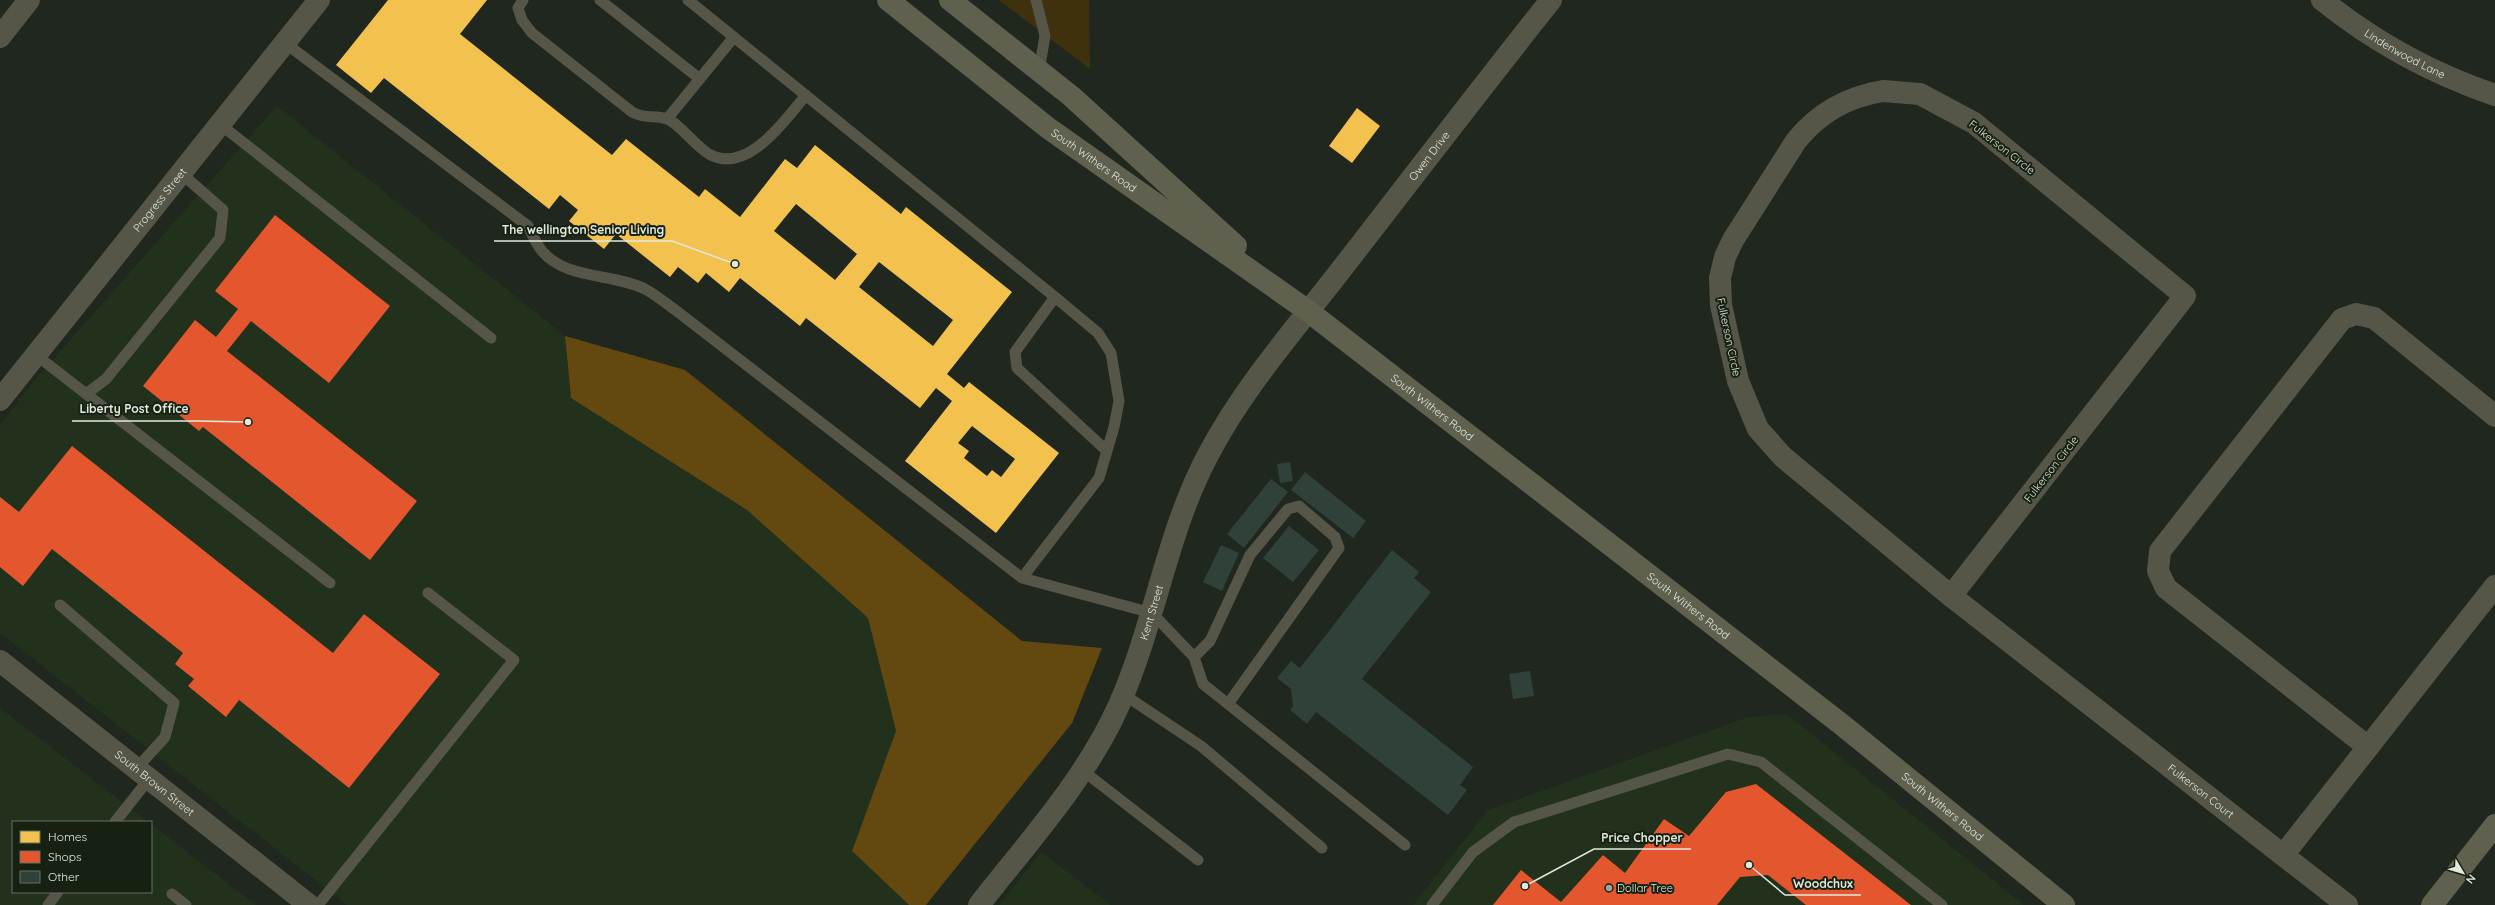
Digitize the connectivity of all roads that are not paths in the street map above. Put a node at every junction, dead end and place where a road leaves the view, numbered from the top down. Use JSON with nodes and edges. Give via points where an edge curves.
{"nodes":[{"id":1,"x":29,"y":0,"type":"edge"},
{"id":2,"x":318,"y":0,"type":"edge"},
{"id":3,"x":523,"y":0,"type":"edge"},
{"id":4,"x":600,"y":0,"type":"edge"},
{"id":5,"x":688,"y":0,"type":"edge"},
{"id":6,"x":888,"y":0,"type":"edge"},
{"id":7,"x":950,"y":0,"type":"edge"},
{"id":8,"x":1036,"y":0,"type":"edge"},
{"id":9,"x":1546,"y":2,"type":"edge"},
{"id":10,"x":2330,"y":2,"type":"edge"},
{"id":11,"x":0,"y":37,"type":"edge"},
{"id":12,"x":734,"y":37,"type":"junction"},
{"id":13,"x":285,"y":43,"type":"junction"},
{"id":14,"x":1039,"y":71,"type":"junction"},
{"id":15,"x":700,"y":79,"type":"junction"},
{"id":16,"x":2495,"y":95,"type":"edge"},
{"id":17,"x":806,"y":96,"type":"junction"},
{"id":18,"x":667,"y":119,"type":"junction"},
{"id":19,"x":221,"y":125,"type":"junction"},
{"id":20,"x":182,"y":174,"type":"junction"},
{"id":21,"x":1055,"y":297,"type":"junction"},
{"id":22,"x":1308,"y":311,"type":"junction"},
{"id":23,"x":491,"y":338,"type":"dead end"},
{"id":24,"x":36,"y":355,"type":"junction"},
{"id":25,"x":86,"y":394,"type":"junction"},
{"id":26,"x":0,"y":400,"type":"edge"},
{"id":27,"x":2495,"y":416,"type":"edge"},
{"id":28,"x":1107,"y":451,"type":"junction"},
{"id":29,"x":1022,"y":578,"type":"junction"},
{"id":30,"x":330,"y":583,"type":"dead end"},
{"id":31,"x":2495,"y":586,"type":"edge"},
{"id":32,"x":428,"y":593,"type":"dead end"},
{"id":33,"x":1951,"y":596,"type":"junction"},
{"id":34,"x":60,"y":605,"type":"dead end"},
{"id":35,"x":1152,"y":613,"type":"junction"},
{"id":36,"x":1194,"y":657,"type":"junction"},
{"id":37,"x":0,"y":661,"type":"edge"},
{"id":38,"x":2054,"y":676,"type":"joint"},
{"id":39,"x":1123,"y":694,"type":"junction"},
{"id":40,"x":1228,"y":704,"type":"junction"},
{"id":41,"x":2368,"y":747,"type":"junction"},
{"id":42,"x":1082,"y":770,"type":"junction"},
{"id":43,"x":143,"y":774,"type":"junction"},
{"id":44,"x":115,"y":821,"type":"edge"},
{"id":45,"x":2495,"y":825,"type":"edge"},
{"id":46,"x":1405,"y":846,"type":"dead end"},
{"id":47,"x":1322,"y":848,"type":"dead end"},
{"id":48,"x":2284,"y":854,"type":"junction"},
{"id":49,"x":1198,"y":860,"type":"dead end"},
{"id":50,"x":57,"y":893,"type":"edge"},
{"id":51,"x":172,"y":894,"type":"dead end"},
{"id":52,"x":48,"y":905,"type":"edge"},
{"id":53,"x":186,"y":905,"type":"edge"},
{"id":54,"x":309,"y":905,"type":"edge"},
{"id":55,"x":318,"y":905,"type":"edge"},
{"id":56,"x":979,"y":905,"type":"edge"},
{"id":57,"x":1432,"y":905,"type":"edge"},
{"id":58,"x":1942,"y":905,"type":"edge"},
{"id":59,"x":2064,"y":905,"type":"edge"},
{"id":60,"x":2347,"y":905,"type":"edge"},
{"id":61,"x":2432,"y":905,"type":"edge"}],
"edges":[{"from":1,"to":11,"type":"street"},
{"from":2,"to":13,"type":"street","name":"Progress Street"},
{"from":3,"to":18,"type":"lane","via":[[518,8],[522,20],[532,33],[632,112],[642,117]]},
{"from":4,"to":15,"type":"lane"},
{"from":5,"to":12,"type":"lane"},
{"from":6,"to":22,"type":"main road","name":"South Withers Road","via":[[1048,128]]},
{"from":7,"to":14,"type":"main road","name":"South Withers Road"},
{"from":8,"to":14,"type":"lane","via":[[1041,11],[1045,36]]},
{"from":9,"to":22,"type":"street","name":"Owen Drive"},
{"from":10,"to":16,"type":"street","name":"Lindenwood Lane","via":[[2395,50],[2446,76]]},
{"from":12,"to":15,"type":"lane"},
{"from":12,"to":17,"type":"lane"},
{"from":13,"to":19,"type":"street","name":"Progress Street"},
{"from":13,"to":29,"type":"lane","via":[[528,226],[542,251],[556,262],[568,269],[614,279],[644,289],[678,312]]},
{"from":14,"to":22,"type":"main road","name":"South Withers Road","via":[[1071,96]]},
{"from":15,"to":18,"type":"lane"},
{"from":17,"to":18,"type":"lane","via":[[768,140],[754,150],[728,158],[709,154]]},
{"from":17,"to":21,"type":"lane"},
{"from":19,"to":20,"type":"street","name":"Progress Street"},
{"from":19,"to":23,"type":"lane"},
{"from":20,"to":24,"type":"street","name":"Progress Street"},
{"from":20,"to":25,"type":"lane","via":[[223,210],[220,238],[106,379]]},
{"from":21,"to":28,"type":"lane","via":[[1098,333],[1111,353],[1118,401]]},
{"from":21,"to":28,"type":"lane","via":[[1015,352],[1017,368]]},
{"from":22,"to":35,"type":"street","name":"Kent Street","via":[[1237,406],[1207,457],[1182,510]]},
{"from":22,"to":59,"type":"main road","name":"South Withers Road","via":[[1834,719]]},
{"from":24,"to":25,"type":"lane"},
{"from":24,"to":26,"type":"street","name":"Progress Street"},
{"from":25,"to":30,"type":"lane"},
{"from":27,"to":41,"type":"street","via":[[2374,318],[2356,314],[2342,319],[2160,551],[2158,572],[2166,588]]},
{"from":28,"to":29,"type":"lane","via":[[1099,478]]},
{"from":29,"to":35,"type":"lane"},
{"from":31,"to":41,"type":"street"},
{"from":32,"to":55,"type":"lane","via":[[514,660]]},
{"from":33,"to":33,"type":"street","name":"Fulkerson Circle","via":[[2186,296],[1974,123],[1920,94],[1883,91],[1854,98],[1828,111],[1796,141],[1733,240],[1725,257],[1720,278],[1721,305],[1738,381],[1758,429],[1783,458]]},
{"from":33,"to":38,"type":"street","name":"Fulkerson Circle"},
{"from":34,"to":43,"type":"lane","via":[[174,703],[165,737]]},
{"from":35,"to":36,"type":"lane"},
{"from":35,"to":39,"type":"street","name":"Kent Street"},
{"from":36,"to":40,"type":"lane","via":[[1203,684]]},
{"from":36,"to":40,"type":"lane","via":[[1210,641],[1250,555],[1288,509],[1298,506],[1335,537],[1339,548]]},
{"from":37,"to":43,"type":"street","name":"South Brown Street"},
{"from":38,"to":48,"type":"street","name":"Fulkerson Court"},
{"from":39,"to":42,"type":"street","name":"Kent Street","via":[[1101,740]]},
{"from":39,"to":47,"type":"lane","via":[[1201,746]]},
{"from":40,"to":46,"type":"lane"},
{"from":41,"to":48,"type":"street"},
{"from":42,"to":49,"type":"lane"},
{"from":42,"to":56,"type":"street","name":"Kent Street"},
{"from":43,"to":44,"type":"lane"},
{"from":43,"to":54,"type":"street","name":"South Brown Street"},
{"from":45,"to":61,"type":"main road"},
{"from":48,"to":60,"type":"street","name":"Fulkerson Court"},
{"from":50,"to":52,"type":"lane"},
{"from":51,"to":53,"type":"lane"},
{"from":57,"to":58,"type":"lane","via":[[1473,852],[1514,822],[1728,754],[1761,762]]}]}
